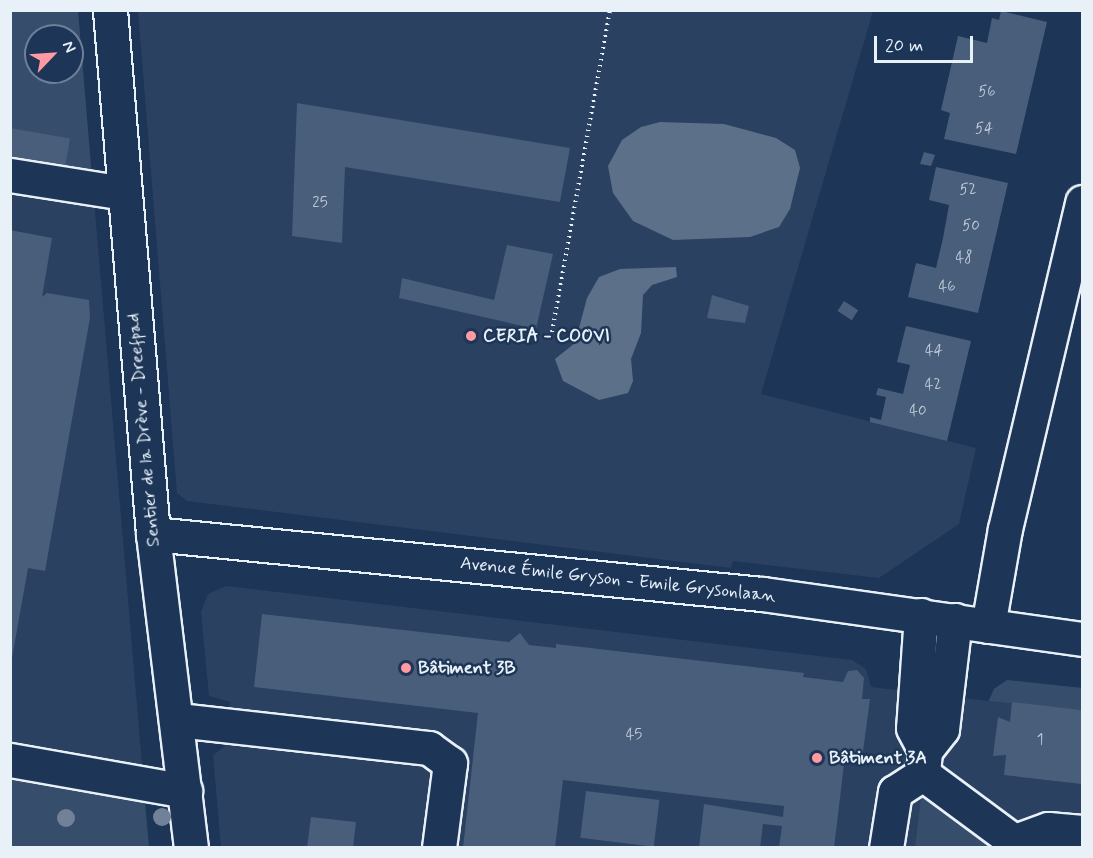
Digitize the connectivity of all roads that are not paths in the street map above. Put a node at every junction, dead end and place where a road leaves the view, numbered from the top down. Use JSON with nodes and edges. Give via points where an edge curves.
{"nodes":[{"id":1,"x":110,"y":10,"type":"edge"},
{"id":2,"x":10,"y":175,"type":"edge"},
{"id":3,"x":124,"y":193,"type":"junction"},
{"id":4,"x":1083,"y":202,"type":"edge"},
{"id":5,"x":153,"y":534,"type":"junction"},
{"id":6,"x":921,"y":615,"type":"junction"},
{"id":7,"x":955,"y":620,"type":"junction"},
{"id":8,"x":988,"y":626,"type":"junction"},
{"id":9,"x":1083,"y":639,"type":"edge"},
{"id":10,"x":178,"y":720,"type":"junction"},
{"id":11,"x":10,"y":760,"type":"edge"},
{"id":12,"x":924,"y":763,"type":"junction"},
{"id":13,"x":185,"y":791,"type":"junction"},
{"id":14,"x":1083,"y":832,"type":"edge"},
{"id":15,"x":1019,"y":844,"type":"edge"},
{"id":16,"x":191,"y":848,"type":"edge"},
{"id":17,"x":439,"y":848,"type":"edge"},
{"id":18,"x":886,"y":848,"type":"edge"}],
"edges":[{"from":1,"to":3,"type":"street","name":"Sentier de la Drève - Dreefpad"},
{"from":2,"to":3,"type":"street"},
{"from":3,"to":5,"type":"street","name":"Sentier de la Drève - Dreefpad"},
{"from":4,"to":8,"type":"street","via":[[1005,529]]},
{"from":5,"to":6,"type":"street","name":"Avenue Émile Gryson - Emile Grysonlaan","via":[[762,594]]},
{"from":5,"to":10,"type":"street","name":"Sentier de la Drève - Dreefpad"},
{"from":6,"to":7,"type":"street","name":"Avenue Émile Gryson - Emile Grysonlaan"},
{"from":6,"to":12,"type":"street","via":[[913,728]]},
{"from":7,"to":8,"type":"street","name":"Avenue Émile Gryson - Emile Grysonlaan"},
{"from":7,"to":12,"type":"street","via":[[942,729]]},
{"from":8,"to":9,"type":"street","name":"Avenue Émile Gryson - Emile Grysonlaan"},
{"from":10,"to":13,"type":"street","name":"Sentier de la Drève - Dreefpad"},
{"from":10,"to":17,"type":"street","via":[[429,747],[450,763]]},
{"from":11,"to":13,"type":"street"},
{"from":12,"to":15,"type":"street"},
{"from":12,"to":18,"type":"street","via":[[895,792]]},
{"from":13,"to":16,"type":"street","name":"Sentier de la Drève - Dreefpad"},
{"from":14,"to":15,"type":"street","via":[[1048,829]]}]}
